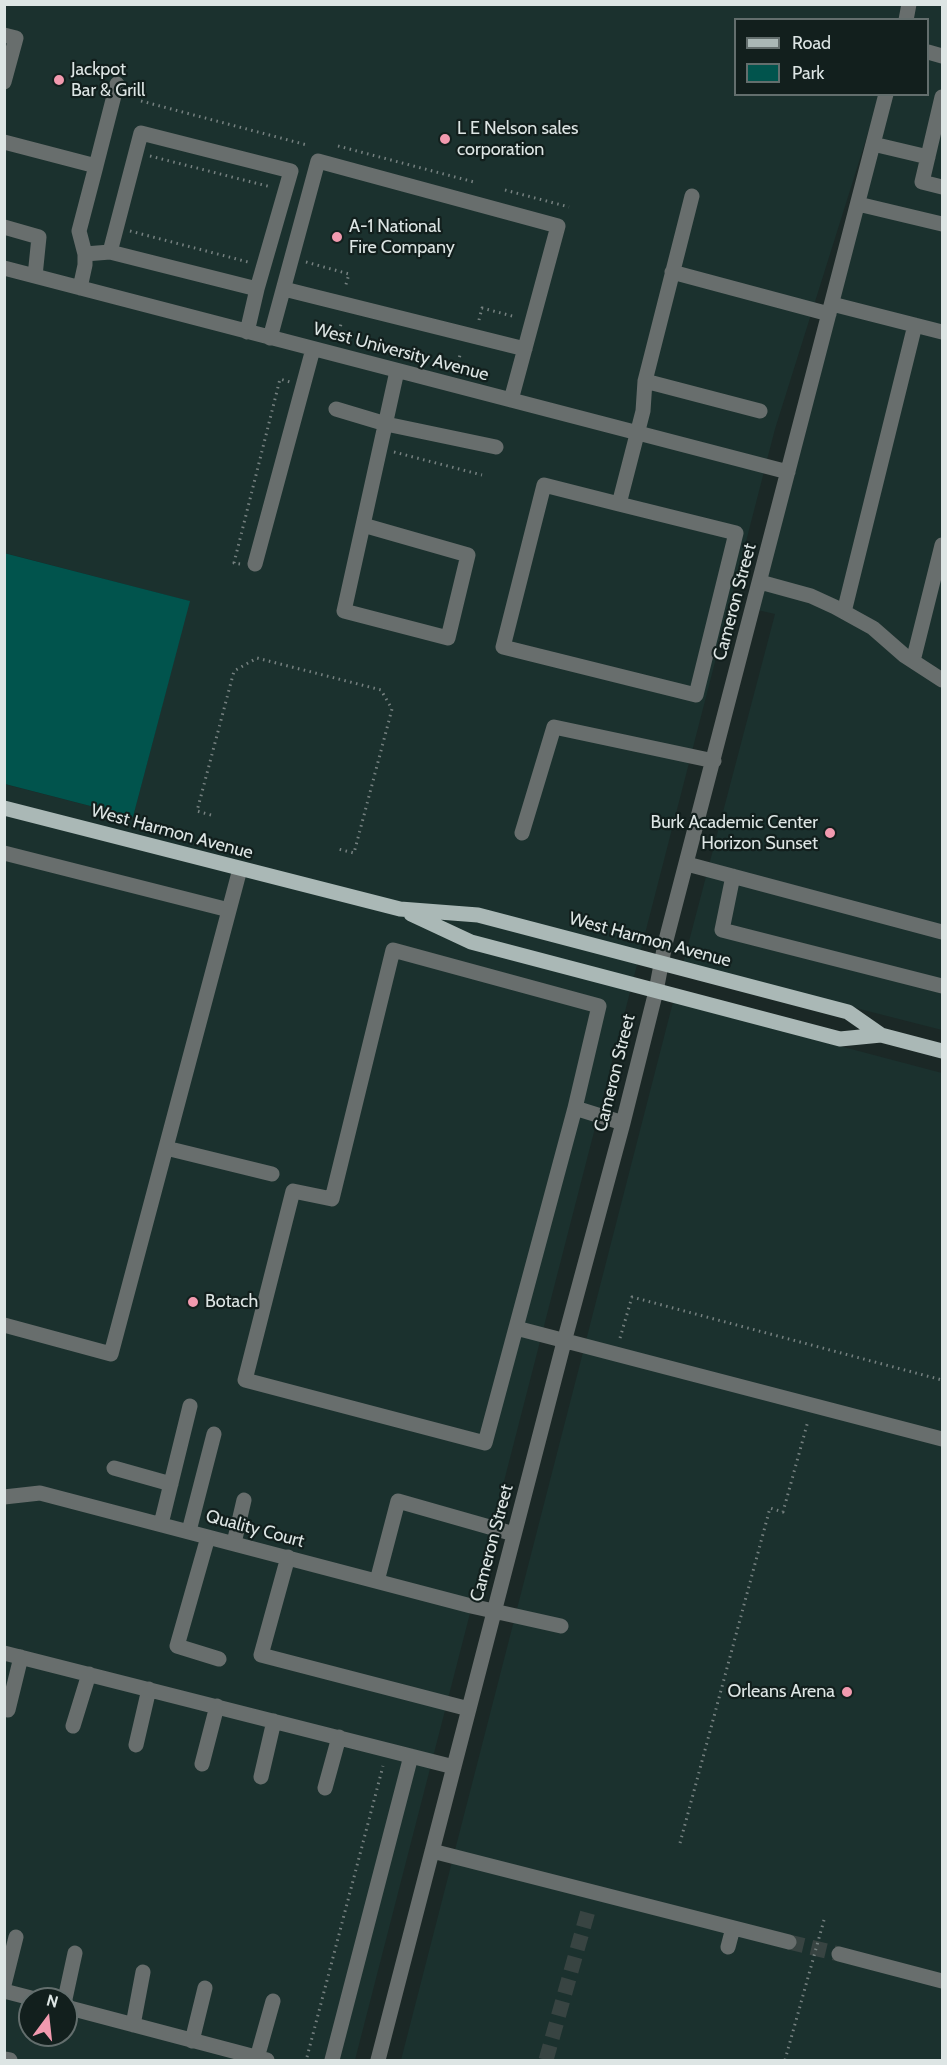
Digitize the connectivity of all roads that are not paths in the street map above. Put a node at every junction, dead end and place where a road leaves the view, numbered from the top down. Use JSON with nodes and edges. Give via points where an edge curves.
{"nodes":[{"id":1,"x":4,"y":35,"type":"edge"},
{"id":2,"x":4,"y":82,"type":"edge"},
{"id":3,"x":117,"y":84,"type":"dead end"},
{"id":4,"x":885,"y":96,"type":"edge"},
{"id":5,"x":942,"y":97,"type":"edge"},
{"id":6,"x":4,"y":142,"type":"edge"},
{"id":7,"x":873,"y":144,"type":"junction"},
{"id":8,"x":928,"y":157,"type":"junction"},
{"id":9,"x":96,"y":166,"type":"junction"},
{"id":10,"x":942,"y":187,"type":"edge"},
{"id":11,"x":692,"y":196,"type":"dead end"},
{"id":12,"x":858,"y":204,"type":"junction"},
{"id":13,"x":942,"y":224,"type":"edge"},
{"id":14,"x":4,"y":227,"type":"edge"},
{"id":15,"x":110,"y":252,"type":"junction"},
{"id":16,"x":85,"y":254,"type":"junction"},
{"id":17,"x":4,"y":268,"type":"edge"},
{"id":18,"x":672,"y":272,"type":"junction"},
{"id":19,"x":35,"y":276,"type":"junction"},
{"id":20,"x":80,"y":288,"type":"junction"},
{"id":21,"x":257,"y":289,"type":"junction"},
{"id":22,"x":284,"y":289,"type":"junction"},
{"id":23,"x":831,"y":309,"type":"junction"},
{"id":24,"x":915,"y":325,"type":"junction"},
{"id":25,"x":247,"y":332,"type":"junction"},
{"id":26,"x":942,"y":332,"type":"edge"},
{"id":27,"x":270,"y":338,"type":"junction"},
{"id":28,"x":313,"y":349,"type":"junction"},
{"id":29,"x":525,"y":349,"type":"junction"},
{"id":30,"x":398,"y":371,"type":"junction"},
{"id":31,"x":645,"y":381,"type":"junction"},
{"id":32,"x":511,"y":400,"type":"junction"},
{"id":33,"x":336,"y":409,"type":"dead end"},
{"id":34,"x":760,"y":411,"type":"dead end"},
{"id":35,"x":386,"y":424,"type":"junction"},
{"id":36,"x":637,"y":433,"type":"junction"},
{"id":37,"x":496,"y":447,"type":"dead end"},
{"id":38,"x":788,"y":472,"type":"junction"},
{"id":39,"x":619,"y":504,"type":"junction"},
{"id":40,"x":363,"y":525,"type":"junction"},
{"id":41,"x":942,"y":545,"type":"edge"},
{"id":42,"x":255,"y":564,"type":"road end"},
{"id":43,"x":760,"y":582,"type":"junction"},
{"id":44,"x":844,"y":612,"type":"junction"},
{"id":45,"x":913,"y":662,"type":"junction"},
{"id":46,"x":942,"y":680,"type":"edge"},
{"id":47,"x":714,"y":761,"type":"junction"},
{"id":48,"x":4,"y":808,"type":"edge"},
{"id":49,"x":522,"y":833,"type":"dead end"},
{"id":50,"x":4,"y":852,"type":"edge"},
{"id":51,"x":687,"y":864,"type":"junction"},
{"id":52,"x":240,"y":869,"type":"junction"},
{"id":53,"x":733,"y":876,"type":"junction"},
{"id":54,"x":400,"y":909,"type":"junction"},
{"id":55,"x":229,"y":910,"type":"junction"},
{"id":56,"x":942,"y":932,"type":"edge"},
{"id":57,"x":661,"y":963,"type":"junction"},
{"id":58,"x":942,"y":986,"type":"edge"},
{"id":59,"x":656,"y":991,"type":"junction"},
{"id":60,"x":881,"y":1035,"type":"junction"},
{"id":61,"x":942,"y":1051,"type":"edge"},
{"id":62,"x":575,"y":1108,"type":"junction"},
{"id":63,"x":622,"y":1123,"type":"junction"},
{"id":64,"x":166,"y":1148,"type":"junction"},
{"id":65,"x":272,"y":1174,"type":"dead end"},
{"id":66,"x":4,"y":1325,"type":"edge"},
{"id":67,"x":516,"y":1328,"type":"junction"},
{"id":68,"x":564,"y":1342,"type":"junction"},
{"id":69,"x":190,"y":1406,"type":"dead end"},
{"id":70,"x":214,"y":1434,"type":"dead end"},
{"id":71,"x":942,"y":1439,"type":"edge"},
{"id":72,"x":114,"y":1468,"type":"dead end"},
{"id":73,"x":171,"y":1484,"type":"junction"},
{"id":74,"x":4,"y":1497,"type":"edge"},
{"id":75,"x":244,"y":1500,"type":"dead end"},
{"id":76,"x":161,"y":1524,"type":"junction"},
{"id":77,"x":189,"y":1532,"type":"junction"},
{"id":78,"x":514,"y":1534,"type":"junction"},
{"id":79,"x":208,"y":1536,"type":"junction"},
{"id":80,"x":234,"y":1543,"type":"junction"},
{"id":81,"x":288,"y":1557,"type":"junction"},
{"id":82,"x":377,"y":1581,"type":"junction"},
{"id":83,"x":494,"y":1611,"type":"junction"},
{"id":84,"x":561,"y":1626,"type":"dead end"},
{"id":85,"x":4,"y":1653,"type":"edge"},
{"id":86,"x":21,"y":1657,"type":"junction"},
{"id":87,"x":219,"y":1659,"type":"dead end"},
{"id":88,"x":89,"y":1674,"type":"junction"},
{"id":89,"x":149,"y":1689,"type":"junction"},
{"id":90,"x":217,"y":1706,"type":"junction"},
{"id":91,"x":469,"y":1709,"type":"junction"},
{"id":92,"x":8,"y":1710,"type":"dead end"},
{"id":93,"x":274,"y":1721,"type":"junction"},
{"id":94,"x":73,"y":1726,"type":"dead end"},
{"id":95,"x":339,"y":1737,"type":"junction"},
{"id":96,"x":136,"y":1745,"type":"dead end"},
{"id":97,"x":411,"y":1756,"type":"junction"},
{"id":98,"x":202,"y":1764,"type":"dead end"},
{"id":99,"x":454,"y":1767,"type":"junction"},
{"id":100,"x":261,"y":1777,"type":"dead end"},
{"id":101,"x":324,"y":1788,"type":"dead end"},
{"id":102,"x":432,"y":1851,"type":"junction"},
{"id":103,"x":733,"y":1928,"type":"junction"},
{"id":104,"x":16,"y":1937,"type":"dead end"},
{"id":105,"x":789,"y":1941,"type":"tunnel mouth"},
{"id":106,"x":728,"y":1947,"type":"dead end"},
{"id":107,"x":75,"y":1953,"type":"dead end"},
{"id":108,"x":839,"y":1954,"type":"tunnel mouth"},
{"id":109,"x":143,"y":1972,"type":"dead end"},
{"id":110,"x":942,"y":1981,"type":"edge"},
{"id":111,"x":4,"y":1985,"type":"edge"},
{"id":112,"x":68,"y":1987,"type":"edge"},
{"id":113,"x":205,"y":1988,"type":"dead end"},
{"id":114,"x":273,"y":2001,"type":"dead end"},
{"id":115,"x":78,"y":2010,"type":"edge"},
{"id":116,"x":133,"y":2025,"type":"junction"},
{"id":117,"x":192,"y":2041,"type":"junction"},
{"id":118,"x":4,"y":2059,"type":"edge"},
{"id":119,"x":262,"y":2059,"type":"edge"},
{"id":120,"x":10,"y":2061,"type":"edge"},
{"id":121,"x":332,"y":2061,"type":"edge"},
{"id":122,"x":378,"y":2061,"type":"edge"}],
"edges":[{"from":1,"to":2,"type":"street","via":[[16,38]]},
{"from":3,"to":9,"type":"street"},
{"from":4,"to":7,"type":"street","name":"Cameron Street"},
{"from":5,"to":8,"type":"street"},
{"from":6,"to":9,"type":"street"},
{"from":7,"to":8,"type":"street"},
{"from":7,"to":12,"type":"street","name":"Cameron Street"},
{"from":8,"to":10,"type":"street","via":[[922,182]]},
{"from":9,"to":16,"type":"street","via":[[78,231]]},
{"from":11,"to":18,"type":"street"},
{"from":12,"to":13,"type":"street"},
{"from":12,"to":23,"type":"street","name":"Cameron Street"},
{"from":14,"to":19,"type":"street","via":[[39,237]]},
{"from":15,"to":16,"type":"street"},
{"from":15,"to":21,"type":"street"},
{"from":15,"to":21,"type":"street","via":[[141,133],[291,171]]},
{"from":16,"to":20,"type":"street"},
{"from":17,"to":19,"type":"street","name":"West University Avenue"},
{"from":18,"to":23,"type":"street"},
{"from":18,"to":31,"type":"street"},
{"from":19,"to":20,"type":"street","name":"West University Avenue"},
{"from":20,"to":25,"type":"street","name":"West University Avenue"},
{"from":21,"to":25,"type":"street"},
{"from":22,"to":27,"type":"street"},
{"from":22,"to":29,"type":"street"},
{"from":22,"to":29,"type":"street","via":[[318,161],[558,226]]},
{"from":23,"to":24,"type":"street"},
{"from":23,"to":38,"type":"street","name":"Cameron Street"},
{"from":24,"to":26,"type":"street"},
{"from":24,"to":44,"type":"street"},
{"from":25,"to":27,"type":"street","name":"West University Avenue"},
{"from":27,"to":28,"type":"street","name":"West University Avenue"},
{"from":28,"to":30,"type":"street","name":"West University Avenue"},
{"from":28,"to":42,"type":"street"},
{"from":29,"to":32,"type":"street"},
{"from":30,"to":32,"type":"street","name":"West University Avenue"},
{"from":30,"to":35,"type":"street"},
{"from":31,"to":34,"type":"street"},
{"from":31,"to":36,"type":"street"},
{"from":32,"to":36,"type":"street","name":"West University Avenue"},
{"from":33,"to":35,"type":"street"},
{"from":35,"to":37,"type":"street"},
{"from":35,"to":40,"type":"street"},
{"from":36,"to":38,"type":"street","name":"West University Avenue"},
{"from":36,"to":39,"type":"street"},
{"from":38,"to":43,"type":"street","name":"Cameron Street"},
{"from":39,"to":39,"type":"street","via":[[544,485],[503,647],[696,695],[736,533]]},
{"from":40,"to":40,"type":"street","via":[[468,555],[448,638],[344,611]]},
{"from":41,"to":45,"type":"street"},
{"from":43,"to":44,"type":"street","via":[[811,596]]},
{"from":43,"to":47,"type":"street","name":"Cameron Street"},
{"from":44,"to":45,"type":"street","via":[[873,628]]},
{"from":45,"to":46,"type":"street"},
{"from":47,"to":49,"type":"street","via":[[554,727]]},
{"from":47,"to":51,"type":"street","name":"Cameron Street"},
{"from":48,"to":52,"type":"main road","name":"West Harmon Avenue"},
{"from":50,"to":55,"type":"street"},
{"from":51,"to":53,"type":"street"},
{"from":51,"to":57,"type":"street","name":"Cameron Street"},
{"from":52,"to":54,"type":"main road","name":"West Harmon Avenue"},
{"from":52,"to":55,"type":"street"},
{"from":53,"to":56,"type":"street"},
{"from":53,"to":58,"type":"street","via":[[722,930]]},
{"from":54,"to":57,"type":"main road","name":"West Harmon Avenue","via":[[478,915]]},
{"from":54,"to":59,"type":"main road","name":"West Harmon Avenue","via":[[471,942]]},
{"from":55,"to":64,"type":"street"},
{"from":57,"to":59,"type":"street","name":"Cameron Street"},
{"from":57,"to":60,"type":"main road","name":"West Harmon Avenue","via":[[848,1012]]},
{"from":59,"to":60,"type":"main road","name":"West Harmon Avenue","via":[[840,1039]]},
{"from":59,"to":63,"type":"street","name":"Cameron Street"},
{"from":60,"to":61,"type":"main road","name":"West Harmon Avenue"},
{"from":62,"to":63,"type":"street"},
{"from":62,"to":67,"type":"street"},
{"from":62,"to":67,"type":"street","via":[[598,1006],[393,950],[332,1199],[293,1191],[245,1380],[485,1443]]},
{"from":63,"to":68,"type":"street","name":"Cameron Street"},
{"from":64,"to":65,"type":"street"},
{"from":64,"to":66,"type":"street","via":[[111,1354]]},
{"from":67,"to":68,"type":"street"},
{"from":68,"to":71,"type":"street"},
{"from":68,"to":78,"type":"street","name":"Cameron Street"},
{"from":69,"to":73,"type":"street"},
{"from":70,"to":77,"type":"street"},
{"from":72,"to":73,"type":"street"},
{"from":73,"to":76,"type":"street"},
{"from":74,"to":76,"type":"street","name":"Quality Court","via":[[40,1492]]},
{"from":75,"to":80,"type":"street"},
{"from":76,"to":77,"type":"street","name":"Quality Court"},
{"from":77,"to":79,"type":"street","name":"Quality Court"},
{"from":78,"to":82,"type":"street","via":[[398,1501]]},
{"from":78,"to":83,"type":"street","name":"Cameron Street"},
{"from":79,"to":80,"type":"street","name":"Quality Court"},
{"from":79,"to":87,"type":"street","via":[[177,1647]]},
{"from":80,"to":81,"type":"street","name":"Quality Court"},
{"from":81,"to":82,"type":"street","name":"Quality Court"},
{"from":81,"to":91,"type":"street","via":[[261,1655]]},
{"from":82,"to":83,"type":"street","name":"Quality Court"},
{"from":83,"to":84,"type":"street","name":"Quality Court"},
{"from":83,"to":91,"type":"street","name":"Cameron Street"},
{"from":85,"to":86,"type":"street"},
{"from":86,"to":88,"type":"street"},
{"from":86,"to":92,"type":"street"},
{"from":88,"to":89,"type":"street"},
{"from":88,"to":94,"type":"street"},
{"from":89,"to":90,"type":"street"},
{"from":89,"to":96,"type":"street"},
{"from":90,"to":93,"type":"street"},
{"from":90,"to":98,"type":"street"},
{"from":91,"to":99,"type":"street","name":"Cameron Street"},
{"from":93,"to":95,"type":"street"},
{"from":93,"to":100,"type":"street"},
{"from":95,"to":97,"type":"street"},
{"from":95,"to":101,"type":"street"},
{"from":97,"to":99,"type":"street"},
{"from":97,"to":121,"type":"street"},
{"from":99,"to":102,"type":"street","name":"Cameron Street"},
{"from":102,"to":103,"type":"street"},
{"from":102,"to":122,"type":"street","name":"Cameron Street"},
{"from":103,"to":105,"type":"street"},
{"from":103,"to":106,"type":"street"},
{"from":104,"to":111,"type":"street"},
{"from":107,"to":112,"type":"street"},
{"from":108,"to":110,"type":"street"},
{"from":109,"to":116,"type":"street"},
{"from":113,"to":117,"type":"street"},
{"from":114,"to":119,"type":"street"},
{"from":115,"to":116,"type":"street"},
{"from":116,"to":117,"type":"street"},
{"from":117,"to":119,"type":"street"},
{"from":118,"to":120,"type":"street"}]}
